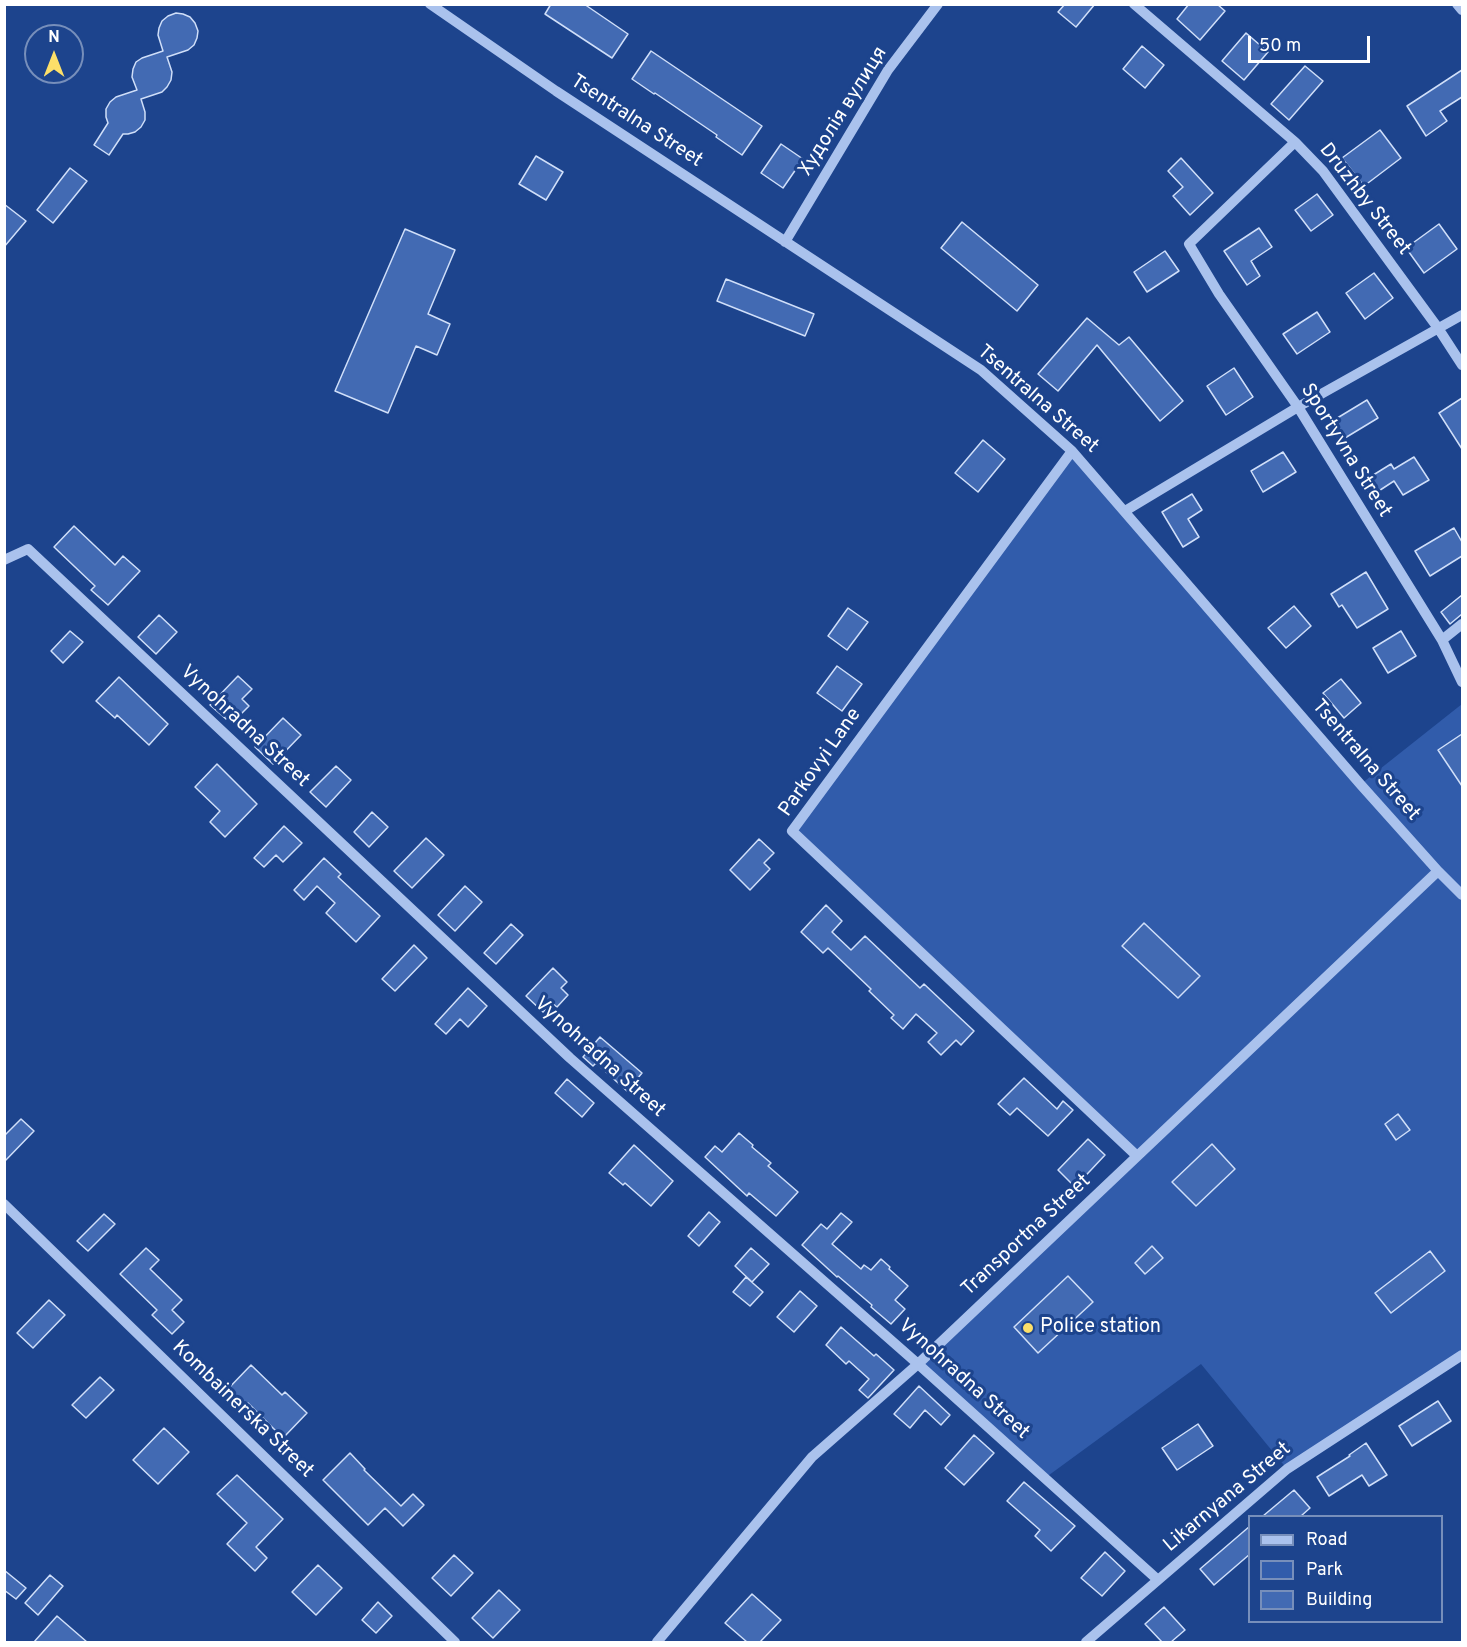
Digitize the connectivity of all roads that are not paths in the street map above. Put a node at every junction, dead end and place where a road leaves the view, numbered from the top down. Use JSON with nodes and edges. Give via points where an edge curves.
{"nodes":[{"id":1,"x":430,"y":4,"type":"edge"},
{"id":2,"x":938,"y":4,"type":"edge"},
{"id":3,"x":1134,"y":4,"type":"edge"},
{"id":4,"x":1457,"y":4,"type":"edge"},
{"id":5,"x":1462,"y":10,"type":"edge"},
{"id":6,"x":1295,"y":142,"type":"junction"},
{"id":7,"x":785,"y":242,"type":"junction"},
{"id":8,"x":1462,"y":315,"type":"edge"},
{"id":9,"x":1438,"y":328,"type":"junction"},
{"id":10,"x":1462,"y":365,"type":"edge"},
{"id":11,"x":1298,"y":407,"type":"junction"},
{"id":12,"x":1072,"y":451,"type":"junction"},
{"id":13,"x":1125,"y":511,"type":"junction"},
{"id":14,"x":4,"y":560,"type":"edge"},
{"id":15,"x":1462,"y":624,"type":"edge"},
{"id":16,"x":1442,"y":640,"type":"junction"},
{"id":17,"x":1462,"y":682,"type":"edge"},
{"id":18,"x":1438,"y":871,"type":"junction"},
{"id":19,"x":1462,"y":895,"type":"edge"},
{"id":20,"x":1137,"y":1156,"type":"junction"},
{"id":21,"x":4,"y":1204,"type":"edge"},
{"id":22,"x":1462,"y":1355,"type":"edge"},
{"id":23,"x":918,"y":1364,"type":"junction"},
{"id":24,"x":1158,"y":1580,"type":"junction"},
{"id":25,"x":455,"y":1642,"type":"edge"},
{"id":26,"x":657,"y":1642,"type":"edge"},
{"id":27,"x":1086,"y":1642,"type":"edge"}],
"edges":[{"from":1,"to":7,"type":"street","name":"Tsentralna Street"},
{"from":2,"to":7,"type":"street","name":"Худолія вулиця","via":[[888,70]]},
{"from":3,"to":6,"type":"street","name":"Druzhby Street"},
{"from":4,"to":5,"type":"street"},
{"from":6,"to":9,"type":"street","name":"Druzhby Street","via":[[1323,171]]},
{"from":6,"to":11,"type":"street","name":"Sportyvna Street","via":[[1189,244]]},
{"from":7,"to":12,"type":"street","name":"Tsentralna Street","via":[[981,370]]},
{"from":8,"to":9,"type":"street"},
{"from":9,"to":10,"type":"street","name":"Druzhby Street"},
{"from":9,"to":11,"type":"street"},
{"from":11,"to":13,"type":"street"},
{"from":11,"to":16,"type":"street","name":"Sportyvna Street"},
{"from":12,"to":13,"type":"street","name":"Tsentralna Street"},
{"from":12,"to":20,"type":"street","name":"Parkovyi Lane","via":[[792,831]]},
{"from":13,"to":18,"type":"street","name":"Tsentralna Street"},
{"from":14,"to":23,"type":"street","name":"Vynohradna Street","via":[[28,549],[570,1058]]},
{"from":15,"to":16,"type":"street"},
{"from":16,"to":17,"type":"street","name":"Sportyvna Street"},
{"from":18,"to":19,"type":"street","name":"Tsentralna Street"},
{"from":18,"to":20,"type":"street","name":"Transportna Street"},
{"from":20,"to":23,"type":"street","name":"Transportna Street"},
{"from":21,"to":25,"type":"street","name":"Kombainerska Street"},
{"from":22,"to":24,"type":"street","name":"Likarnyana Street","via":[[1287,1469]]},
{"from":23,"to":24,"type":"street","name":"Vynohradna Street"},
{"from":23,"to":26,"type":"street","name":"Transportna Street","via":[[812,1457]]},
{"from":24,"to":27,"type":"street","name":"Likarnyana Street"}]}
